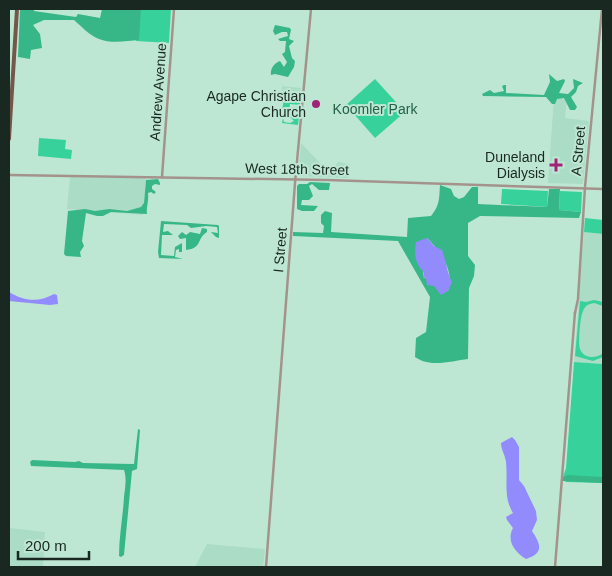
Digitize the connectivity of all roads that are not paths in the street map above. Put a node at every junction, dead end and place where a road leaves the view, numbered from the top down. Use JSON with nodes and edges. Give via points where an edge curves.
{"nodes":[{"id":1,"x":17,"y":9,"type":"edge"},
{"id":2,"x":174,"y":9,"type":"edge"},
{"id":3,"x":311,"y":9,"type":"edge"},
{"id":4,"x":602,"y":9,"type":"edge"},
{"id":5,"x":9,"y":138,"type":"edge"},
{"id":6,"x":9,"y":175,"type":"edge"},
{"id":7,"x":162,"y":177,"type":"junction"},
{"id":8,"x":295,"y":179,"type":"junction"},
{"id":9,"x":585,"y":187,"type":"junction"},
{"id":10,"x":603,"y":188,"type":"edge"},
{"id":11,"x":266,"y":567,"type":"edge"},
{"id":12,"x":555,"y":567,"type":"edge"}],
"edges":[{"from":1,"to":5,"type":"main road"},
{"from":2,"to":7,"type":"street","name":"Andrew Avenue"},
{"from":3,"to":8,"type":"street","name":"I Street"},
{"from":4,"to":9,"type":"street","name":"A Street"},
{"from":6,"to":7,"type":"street","name":"West 18th Street"},
{"from":7,"to":8,"type":"street","name":"West 18th Street"},
{"from":8,"to":9,"type":"street","name":"West 18th Street"},
{"from":8,"to":11,"type":"street","name":"I Street"},
{"from":9,"to":10,"type":"street","name":"West 18th Street"},
{"from":9,"to":12,"type":"street","name":"A Street"}]}
